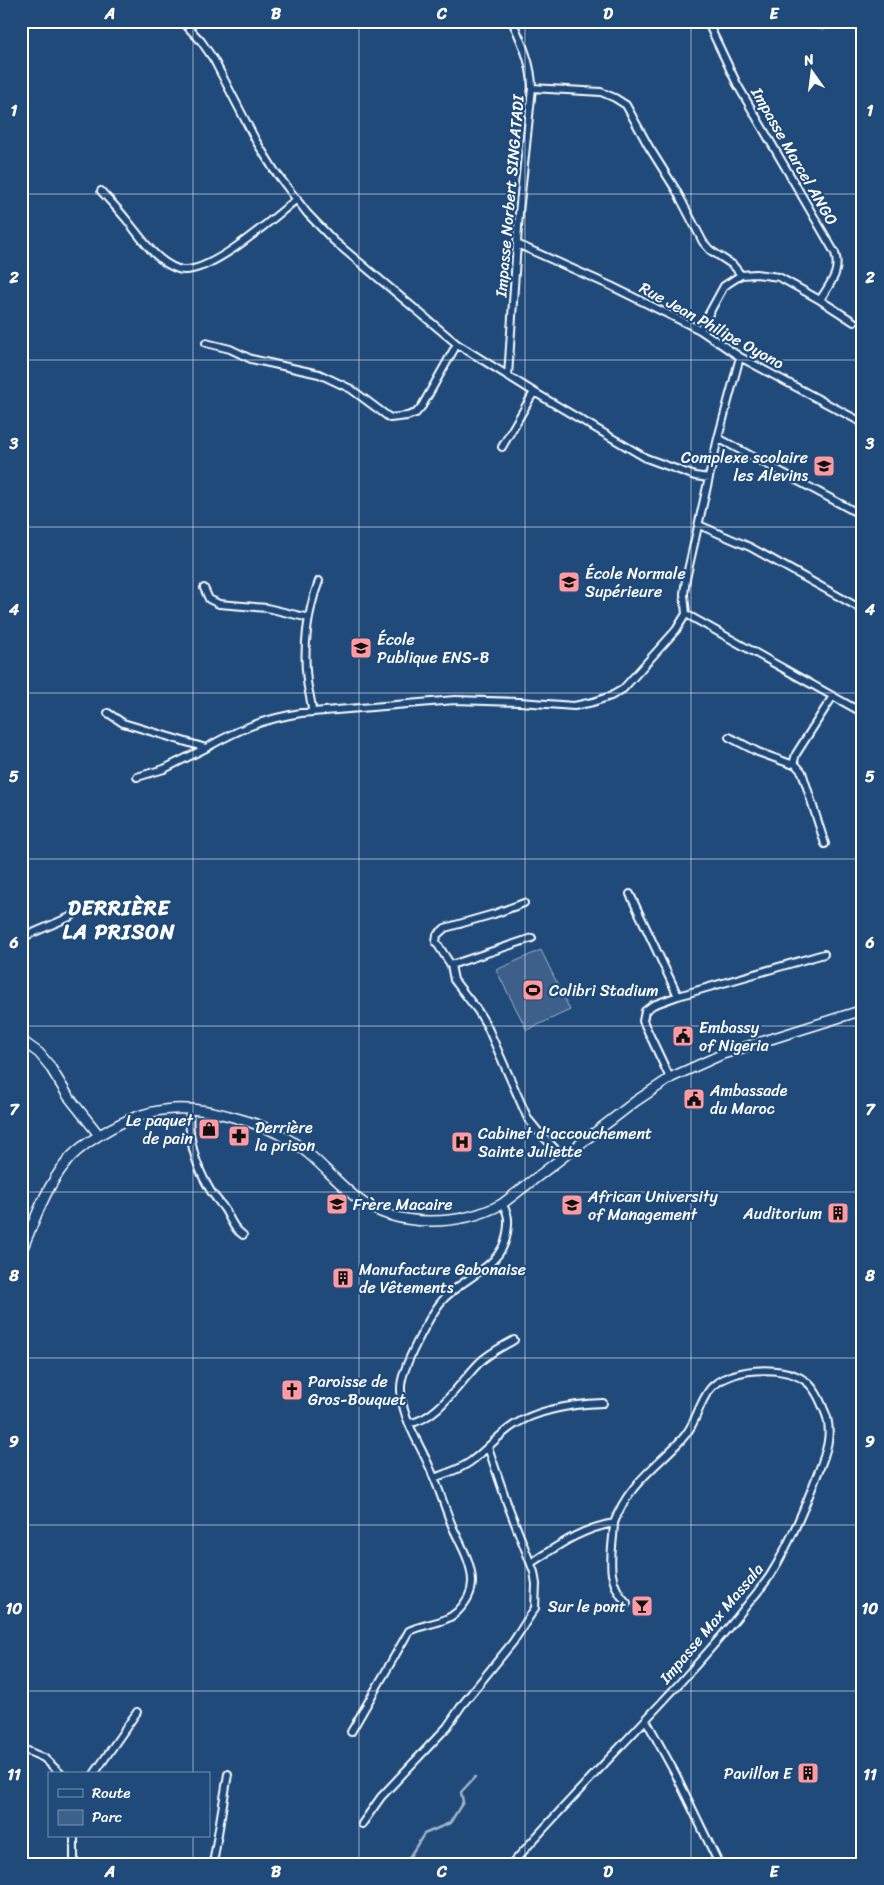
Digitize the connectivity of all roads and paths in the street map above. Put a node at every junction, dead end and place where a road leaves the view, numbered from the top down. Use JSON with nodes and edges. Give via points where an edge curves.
{"nodes":[{"id":1,"x":182,"y":21,"type":"edge"},
{"id":2,"x":512,"y":21,"type":"edge"},
{"id":3,"x":707,"y":21,"type":"edge"},
{"id":4,"x":532,"y":88,"type":"junction"},
{"id":5,"x":101,"y":191,"type":"dead end"},
{"id":6,"x":297,"y":199,"type":"junction"},
{"id":7,"x":516,"y":244,"type":"junction"},
{"id":8,"x":741,"y":275,"type":"junction"},
{"id":9,"x":820,"y":300,"type":"junction"},
{"id":10,"x":854,"y":322,"type":"dead end"},
{"id":11,"x":700,"y":330,"type":"junction"},
{"id":12,"x":206,"y":343,"type":"dead end"},
{"id":13,"x":456,"y":344,"type":"junction"},
{"id":14,"x":740,"y":357,"type":"junction"},
{"id":15,"x":508,"y":376,"type":"junction"},
{"id":16,"x":534,"y":392,"type":"junction"},
{"id":17,"x":863,"y":423,"type":"edge"},
{"id":18,"x":718,"y":438,"type":"junction"},
{"id":19,"x":502,"y":446,"type":"dead end"},
{"id":20,"x":709,"y":478,"type":"junction"},
{"id":21,"x":863,"y":516,"type":"edge"},
{"id":22,"x":699,"y":525,"type":"junction"},
{"id":23,"x":319,"y":582,"type":"dead end"},
{"id":24,"x":204,"y":588,"type":"dead end"},
{"id":25,"x":863,"y":610,"type":"edge"},
{"id":26,"x":686,"y":614,"type":"junction"},
{"id":27,"x":309,"y":618,"type":"junction"},
{"id":28,"x":833,"y":696,"type":"junction"},
{"id":29,"x":312,"y":712,"type":"junction"},
{"id":30,"x":108,"y":713,"type":"dead end"},
{"id":31,"x":863,"y":714,"type":"edge"},
{"id":32,"x":729,"y":737,"type":"dead end"},
{"id":33,"x":206,"y":748,"type":"junction"},
{"id":34,"x":794,"y":763,"type":"junction"},
{"id":35,"x":137,"y":777,"type":"dead end"},
{"id":36,"x":825,"y":844,"type":"dead end"},
{"id":37,"x":630,"y":894,"type":"dead end"},
{"id":38,"x":524,"y":903,"type":"dead end"},
{"id":39,"x":72,"y":916,"type":"dead end"},
{"id":40,"x":21,"y":938,"type":"edge"},
{"id":41,"x":532,"y":938,"type":"dead end"},
{"id":42,"x":824,"y":954,"type":"dead end"},
{"id":43,"x":451,"y":965,"type":"junction"},
{"id":44,"x":678,"y":996,"type":"junction"},
{"id":45,"x":863,"y":1010,"type":"edge"},
{"id":46,"x":21,"y":1040,"type":"edge"},
{"id":47,"x":670,"y":1078,"type":"junction"},
{"id":48,"x":190,"y":1108,"type":"junction"},
{"id":49,"x":99,"y":1135,"type":"junction"},
{"id":50,"x":563,"y":1156,"type":"junction"},
{"id":51,"x":502,"y":1204,"type":"junction"},
{"id":52,"x":243,"y":1235,"type":"dead end"},
{"id":53,"x":21,"y":1252,"type":"edge"},
{"id":54,"x":514,"y":1340,"type":"dead end"},
{"id":55,"x":603,"y":1403,"type":"dead end"},
{"id":56,"x":409,"y":1423,"type":"junction"},
{"id":57,"x":488,"y":1447,"type":"junction"},
{"id":58,"x":434,"y":1478,"type":"junction"},
{"id":59,"x":614,"y":1522,"type":"junction"},
{"id":60,"x":531,"y":1564,"type":"junction"},
{"id":61,"x":627,"y":1603,"type":"dead end"},
{"id":62,"x":137,"y":1712,"type":"dead end"},
{"id":63,"x":646,"y":1720,"type":"junction"},
{"id":64,"x":351,"y":1732,"type":"dead end"},
{"id":65,"x":21,"y":1748,"type":"edge"},
{"id":66,"x":59,"y":1772,"type":"edge"},
{"id":67,"x":95,"y":1772,"type":"edge"},
{"id":68,"x":228,"y":1774,"type":"dead end"},
{"id":69,"x":362,"y":1824,"type":"dead end"},
{"id":70,"x":74,"y":1838,"type":"edge"},
{"id":71,"x":74,"y":1864,"type":"edge"},
{"id":72,"x":213,"y":1864,"type":"edge"},
{"id":73,"x":512,"y":1864,"type":"edge"},
{"id":74,"x":621,"y":1864,"type":"edge"},
{"id":75,"x":635,"y":1864,"type":"edge"},
{"id":76,"x":719,"y":1864,"type":"edge"}],
"edges":[{"from":1,"to":6,"type":"street","via":[[197,35],[214,60],[256,141]]},
{"from":2,"to":4,"type":"street","name":"Impasse Norbert SINGATADI","via":[[528,61]]},
{"from":3,"to":9,"type":"street","name":"Impasse Marcel ANGO","via":[[737,84],[835,253],[836,273]]},
{"from":4,"to":7,"type":"street","name":"Impasse Norbert SINGATADI"},
{"from":4,"to":8,"type":"street","via":[[601,92],[626,105],[704,242]]},
{"from":5,"to":6,"type":"street","via":[[157,255],[180,270],[208,265]]},
{"from":6,"to":13,"type":"street","via":[[334,241]]},
{"from":7,"to":11,"type":"street","name":"Rue Jean Philipe Oyono"},
{"from":7,"to":15,"type":"street","name":"Impasse Norbert SINGATADI"},
{"from":8,"to":9,"type":"street","via":[[778,277]]},
{"from":8,"to":11,"type":"street","via":[[724,286]]},
{"from":9,"to":10,"type":"street"},
{"from":11,"to":14,"type":"street","name":"Rue Jean Philipe Oyono"},
{"from":12,"to":13,"type":"street","via":[[251,359],[319,374],[351,389],[390,418],[416,413]]},
{"from":13,"to":15,"type":"street"},
{"from":14,"to":17,"type":"street","name":"Rue Jean Philipe Oyono"},
{"from":14,"to":18,"type":"street"},
{"from":15,"to":16,"type":"street"},
{"from":16,"to":19,"type":"street"},
{"from":16,"to":20,"type":"street","via":[[646,458]]},
{"from":18,"to":20,"type":"street"},
{"from":18,"to":21,"type":"street"},
{"from":20,"to":22,"type":"street"},
{"from":22,"to":25,"type":"street","via":[[750,547]]},
{"from":22,"to":26,"type":"street","via":[[684,594]]},
{"from":23,"to":27,"type":"street"},
{"from":24,"to":27,"type":"street","via":[[210,599],[219,604],[267,608]]},
{"from":26,"to":28,"type":"street"},
{"from":26,"to":29,"type":"street","via":[[676,630],[623,689],[593,702],[574,706],[455,700]]},
{"from":27,"to":29,"type":"street","via":[[306,663]]},
{"from":28,"to":31,"type":"street"},
{"from":28,"to":34,"type":"street","via":[[796,754]]},
{"from":29,"to":33,"type":"street","via":[[282,716],[240,729]]},
{"from":30,"to":33,"type":"street","via":[[123,723]]},
{"from":32,"to":34,"type":"street","via":[[758,752]]},
{"from":33,"to":35,"type":"street","via":[[164,769]]},
{"from":34,"to":36,"type":"street","via":[[802,772]]},
{"from":37,"to":44,"type":"street"},
{"from":38,"to":43,"type":"street","via":[[440,931],[436,942]]},
{"from":39,"to":40,"type":"street"},
{"from":41,"to":43,"type":"street"},
{"from":42,"to":44,"type":"street"},
{"from":43,"to":50,"type":"street","via":[[454,980],[487,1026],[528,1118]]},
{"from":44,"to":47,"type":"street","via":[[653,1005],[645,1011],[643,1021]]},
{"from":45,"to":47,"type":"main road","via":[[723,1054]]},
{"from":46,"to":49,"type":"main road","via":[[44,1059]]},
{"from":47,"to":50,"type":"main road"},
{"from":48,"to":49,"type":"main road","via":[[157,1110],[136,1116]]},
{"from":48,"to":51,"type":"main road","via":[[242,1120],[285,1137],[359,1200],[389,1215],[415,1220],[455,1220]]},
{"from":48,"to":52,"type":"street","via":[[189,1130],[208,1188],[226,1211],[230,1222]]},
{"from":49,"to":53,"type":"main road","via":[[66,1161],[59,1171]]},
{"from":50,"to":51,"type":"main road"},
{"from":51,"to":56,"type":"street","via":[[508,1214],[508,1224],[506,1239],[499,1253],[441,1302],[405,1368],[400,1384],[401,1400]]},
{"from":54,"to":56,"type":"street","via":[[479,1363],[430,1415]]},
{"from":55,"to":57,"type":"street","via":[[569,1405],[527,1419],[506,1430]]},
{"from":56,"to":58,"type":"street"},
{"from":57,"to":58,"type":"street","via":[[462,1467]]},
{"from":57,"to":60,"type":"street"},
{"from":58,"to":64,"type":"street","via":[[468,1562],[472,1584],[469,1594],[464,1604],[447,1620],[409,1631]]},
{"from":59,"to":60,"type":"street","via":[[578,1533]]},
{"from":59,"to":61,"type":"street","name":"Impasse Max Massala","via":[[610,1573],[615,1587]]},
{"from":59,"to":63,"type":"street","name":"Impasse Max Massala","via":[[637,1484],[688,1433],[714,1385],[737,1374],[776,1370],[799,1377],[815,1391],[828,1418],[829,1438],[824,1459],[791,1537],[770,1575],[716,1644]]},
{"from":60,"to":69,"type":"street","via":[[536,1603],[524,1626],[447,1727],[382,1797]]},
{"from":62,"to":67,"type":"street"},
{"from":63,"to":73,"type":"street","name":"Impasse Max Massala"},
{"from":63,"to":76,"type":"street"},
{"from":65,"to":66,"type":"street","via":[[44,1758]]},
{"from":68,"to":72,"type":"street"},
{"from":70,"to":71,"type":"street"},
{"from":74,"to":75,"type":"street","via":[[625,1860]]}]}
